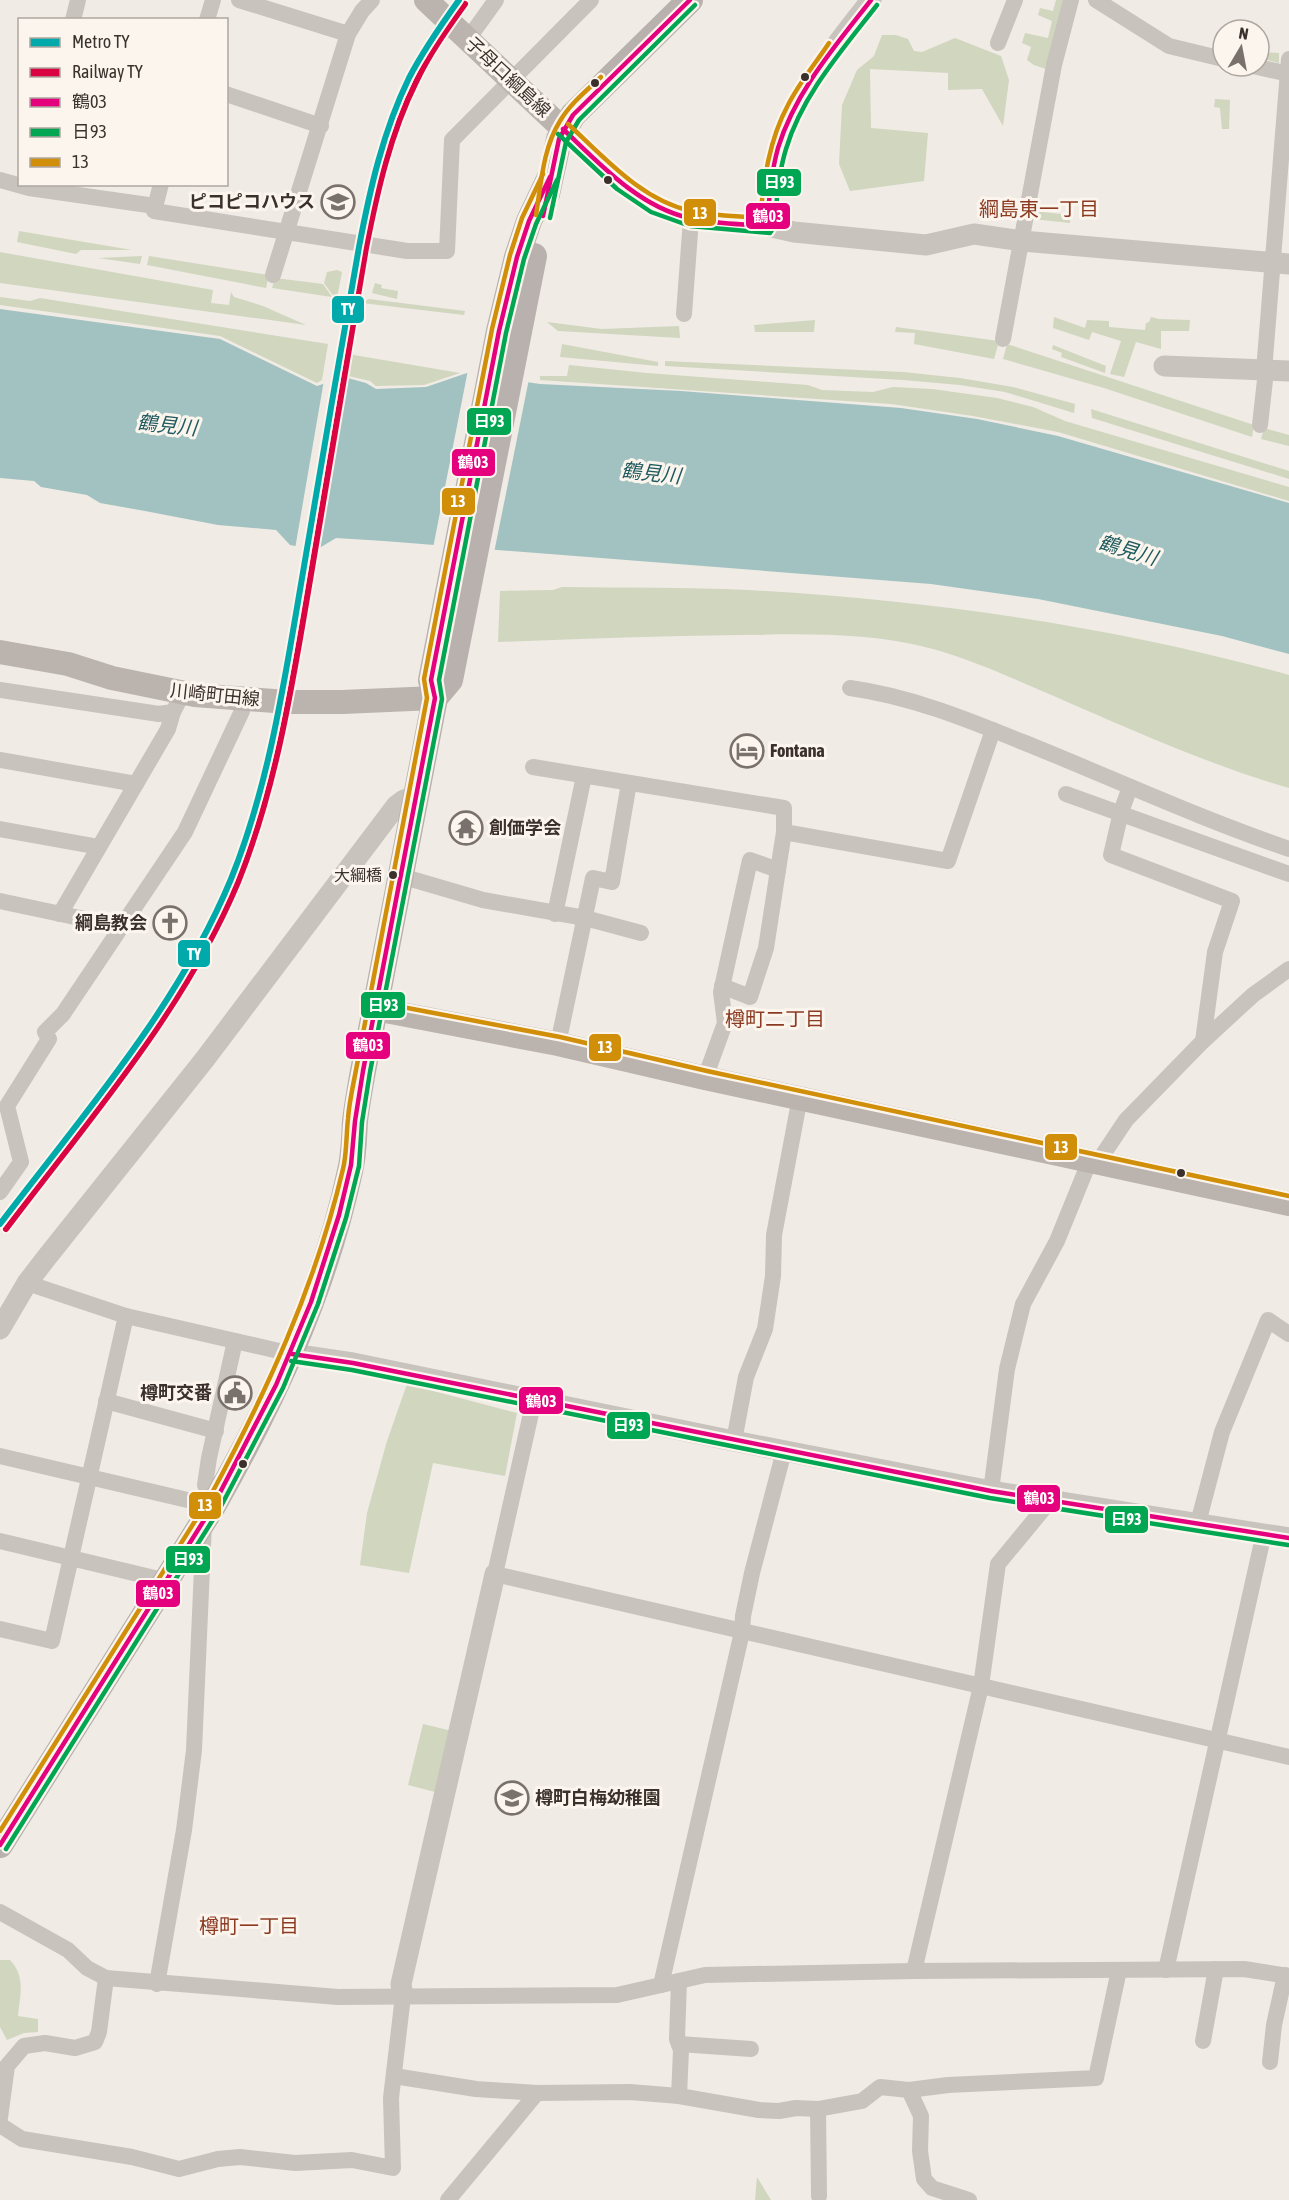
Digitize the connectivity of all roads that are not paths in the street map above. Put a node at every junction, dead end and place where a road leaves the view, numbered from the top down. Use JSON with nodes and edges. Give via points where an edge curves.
{"nodes":[{"id":1,"x":78,"y":0,"type":"edge"},
{"id":2,"x":213,"y":0,"type":"edge"},
{"id":3,"x":239,"y":0,"type":"edge"},
{"id":4,"x":372,"y":0,"type":"edge"},
{"id":5,"x":426,"y":0,"type":"edge"},
{"id":6,"x":496,"y":0,"type":"edge"},
{"id":7,"x":591,"y":0,"type":"edge"},
{"id":8,"x":690,"y":0,"type":"edge"},
{"id":9,"x":871,"y":0,"type":"edge"},
{"id":10,"x":1015,"y":0,"type":"edge"},
{"id":11,"x":1071,"y":0,"type":"edge"},
{"id":12,"x":1096,"y":0,"type":"edge"},
{"id":13,"x":74,"y":18,"type":"edge"},
{"id":14,"x":208,"y":18,"type":"edge"},
{"id":15,"x":348,"y":34,"type":"junction"},
{"id":16,"x":468,"y":39,"type":"junction"},
{"id":17,"x":998,"y":43,"type":"dead end"},
{"id":18,"x":1211,"y":56,"type":"edge"},
{"id":19,"x":1271,"y":68,"type":"edge"},
{"id":20,"x":1288,"y":69,"type":"edge"},
{"id":21,"x":511,"y":79,"type":"junction"},
{"id":22,"x":228,"y":95,"type":"edge"},
{"id":23,"x":321,"y":126,"type":"junction"},
{"id":24,"x":563,"y":129,"type":"junction"},
{"id":25,"x":0,"y":180,"type":"edge"},
{"id":26,"x":18,"y":184,"type":"edge"},
{"id":27,"x":29,"y":186,"type":"edge"},
{"id":28,"x":160,"y":186,"type":"edge"},
{"id":29,"x":155,"y":206,"type":"junction"},
{"id":30,"x":691,"y":219,"type":"junction"},
{"id":31,"x":767,"y":226,"type":"junction"},
{"id":32,"x":287,"y":233,"type":"junction"},
{"id":33,"x":1022,"y":241,"type":"junction"},
{"id":34,"x":1281,"y":263,"type":"edge"},
{"id":35,"x":273,"y":275,"type":"dead end"},
{"id":36,"x":684,"y":314,"type":"dead end"},
{"id":37,"x":1003,"y":339,"type":"dead end"},
{"id":38,"x":1164,"y":366,"type":"dead end"},
{"id":39,"x":1289,"y":370,"type":"edge"},
{"id":40,"x":1264,"y":371,"type":"junction"},
{"id":41,"x":1260,"y":425,"type":"dead end"},
{"id":42,"x":0,"y":652,"type":"edge"},
{"id":43,"x":438,"y":686,"type":"junction"},
{"id":44,"x":850,"y":688,"type":"dead end"},
{"id":45,"x":0,"y":690,"type":"edge"},
{"id":46,"x":245,"y":699,"type":"junction"},
{"id":47,"x":178,"y":703,"type":"junction"},
{"id":48,"x":993,"y":730,"type":"junction"},
{"id":49,"x":0,"y":760,"type":"edge"},
{"id":50,"x":533,"y":767,"type":"dead end"},
{"id":51,"x":584,"y":776,"type":"junction"},
{"id":52,"x":629,"y":783,"type":"junction"},
{"id":53,"x":135,"y":784,"type":"junction"},
{"id":54,"x":1130,"y":787,"type":"junction"},
{"id":55,"x":1066,"y":794,"type":"dead end"},
{"id":56,"x":417,"y":796,"type":"junction"},
{"id":57,"x":1121,"y":812,"type":"junction"},
{"id":58,"x":0,"y":829,"type":"edge"},
{"id":59,"x":784,"y":832,"type":"junction"},
{"id":60,"x":99,"y":847,"type":"junction"},
{"id":61,"x":1289,"y":849,"type":"edge"},
{"id":62,"x":778,"y":870,"type":"junction"},
{"id":63,"x":1289,"y":874,"type":"edge"},
{"id":64,"x":401,"y":876,"type":"junction"},
{"id":65,"x":0,"y":901,"type":"edge"},
{"id":66,"x":60,"y":914,"type":"junction"},
{"id":67,"x":555,"y":914,"type":"junction"},
{"id":68,"x":585,"y":918,"type":"junction"},
{"id":69,"x":122,"y":927,"type":"junction"},
{"id":70,"x":641,"y":933,"type":"dead end"},
{"id":71,"x":1289,"y":969,"type":"edge"},
{"id":72,"x":722,"y":986,"type":"junction"},
{"id":73,"x":375,"y":1009,"type":"junction"},
{"id":74,"x":1203,"y":1041,"type":"junction"},
{"id":75,"x":558,"y":1044,"type":"junction"},
{"id":76,"x":705,"y":1078,"type":"junction"},
{"id":77,"x":800,"y":1097,"type":"junction"},
{"id":78,"x":4,"y":1105,"type":"edge"},
{"id":79,"x":1094,"y":1161,"type":"junction"},
{"id":80,"x":0,"y":1192,"type":"edge"},
{"id":81,"x":1289,"y":1204,"type":"edge"},
{"id":82,"x":27,"y":1283,"type":"junction"},
{"id":83,"x":126,"y":1316,"type":"junction"},
{"id":84,"x":0,"y":1329,"type":"edge"},
{"id":85,"x":1289,"y":1334,"type":"edge"},
{"id":86,"x":235,"y":1341,"type":"junction"},
{"id":87,"x":292,"y":1354,"type":"junction"},
{"id":88,"x":534,"y":1400,"type":"junction"},
{"id":89,"x":106,"y":1401,"type":"junction"},
{"id":90,"x":216,"y":1431,"type":"junction"},
{"id":91,"x":734,"y":1441,"type":"junction"},
{"id":92,"x":784,"y":1451,"type":"junction"},
{"id":93,"x":0,"y":1456,"type":"edge"},
{"id":94,"x":89,"y":1477,"type":"junction"},
{"id":95,"x":991,"y":1491,"type":"junction"},
{"id":96,"x":1050,"y":1501,"type":"junction"},
{"id":97,"x":209,"y":1512,"type":"junction"},
{"id":98,"x":1198,"y":1523,"type":"junction"},
{"id":99,"x":1264,"y":1533,"type":"junction"},
{"id":100,"x":1289,"y":1538,"type":"edge"},
{"id":101,"x":0,"y":1541,"type":"edge"},
{"id":102,"x":71,"y":1557,"type":"junction"},
{"id":103,"x":495,"y":1574,"type":"junction"},
{"id":104,"x":167,"y":1581,"type":"junction"},
{"id":105,"x":0,"y":1629,"type":"edge"},
{"id":106,"x":742,"y":1632,"type":"junction"},
{"id":107,"x":981,"y":1686,"type":"junction"},
{"id":108,"x":1217,"y":1740,"type":"junction"},
{"id":109,"x":1289,"y":1757,"type":"edge"},
{"id":110,"x":0,"y":1845,"type":"edge"},
{"id":111,"x":0,"y":1912,"type":"edge"},
{"id":112,"x":1119,"y":1970,"type":"junction"},
{"id":113,"x":1166,"y":1970,"type":"junction"},
{"id":114,"x":1216,"y":1970,"type":"junction"},
{"id":115,"x":914,"y":1971,"type":"junction"},
{"id":116,"x":1287,"y":1976,"type":"edge"},
{"id":117,"x":106,"y":1978,"type":"junction"},
{"id":118,"x":679,"y":1981,"type":"junction"},
{"id":119,"x":157,"y":1984,"type":"junction"},
{"id":120,"x":661,"y":1985,"type":"junction"},
{"id":121,"x":403,"y":1996,"type":"junction"},
{"id":122,"x":1203,"y":2041,"type":"dead end"},
{"id":123,"x":679,"y":2044,"type":"junction"},
{"id":124,"x":751,"y":2049,"type":"dead end"},
{"id":125,"x":1270,"y":2062,"type":"dead end"},
{"id":126,"x":393,"y":2076,"type":"junction"},
{"id":127,"x":909,"y":2090,"type":"junction"},
{"id":128,"x":537,"y":2092,"type":"junction"},
{"id":129,"x":679,"y":2096,"type":"junction"},
{"id":130,"x":818,"y":2109,"type":"junction"},
{"id":131,"x":0,"y":2118,"type":"edge"},
{"id":132,"x":0,"y":2125,"type":"edge"},
{"id":133,"x":819,"y":2196,"type":"dead end"},
{"id":134,"x":448,"y":2200,"type":"edge"},
{"id":135,"x":969,"y":2200,"type":"edge"}],
"edges":[{"from":1,"to":13,"type":"street"},
{"from":2,"to":14,"type":"street"},
{"from":3,"to":15,"type":"street"},
{"from":4,"to":15,"type":"street"},
{"from":5,"to":16,"type":"main road","name":"子母口綱島線"},
{"from":6,"to":16,"type":"street"},
{"from":7,"to":21,"type":"street"},
{"from":8,"to":24,"type":"main road"},
{"from":9,"to":31,"type":"street","via":[[794,109],[780,141]]},
{"from":10,"to":17,"type":"street"},
{"from":11,"to":33,"type":"street","via":[[1054,65]]},
{"from":12,"to":18,"type":"street","via":[[1169,46]]},
{"from":15,"to":23,"type":"street"},
{"from":16,"to":21,"type":"main road","name":"子母口綱島線"},
{"from":19,"to":20,"type":"street"},
{"from":20,"to":34,"type":"street"},
{"from":21,"to":24,"type":"main road","name":"子母口綱島線"},
{"from":21,"to":32,"type":"street","via":[[452,140],[447,251],[407,251]]},
{"from":22,"to":23,"type":"street"},
{"from":23,"to":32,"type":"street"},
{"from":24,"to":30,"type":"street","via":[[624,186],[666,211]]},
{"from":24,"to":43,"type":"main road","via":[[509,332]]},
{"from":25,"to":26,"type":"street"},
{"from":27,"to":29,"type":"street"},
{"from":28,"to":29,"type":"street"},
{"from":29,"to":32,"type":"street","via":[[154,211]]},
{"from":30,"to":31,"type":"street"},
{"from":30,"to":36,"type":"street"},
{"from":31,"to":33,"type":"street","via":[[926,245],[974,234]]},
{"from":32,"to":35,"type":"street"},
{"from":33,"to":34,"type":"street"},
{"from":33,"to":37,"type":"street"},
{"from":34,"to":40,"type":"street"},
{"from":38,"to":40,"type":"street"},
{"from":39,"to":40,"type":"street"},
{"from":40,"to":41,"type":"street"},
{"from":42,"to":47,"type":"main road","name":"川崎町田線","via":[[68,664]]},
{"from":43,"to":46,"type":"main road","name":"川崎町田線","via":[[342,702]]},
{"from":43,"to":56,"type":"main road"},
{"from":44,"to":48,"type":"street","via":[[908,700]]},
{"from":45,"to":47,"type":"street","via":[[159,714]]},
{"from":46,"to":47,"type":"main road","name":"川崎町田線"},
{"from":46,"to":69,"type":"street","via":[[185,832]]},
{"from":47,"to":53,"type":"street","via":[[168,729]]},
{"from":48,"to":54,"type":"street"},
{"from":48,"to":59,"type":"street","via":[[948,861]]},
{"from":49,"to":53,"type":"street"},
{"from":50,"to":51,"type":"street"},
{"from":51,"to":52,"type":"street"},
{"from":51,"to":67,"type":"street"},
{"from":52,"to":59,"type":"street","via":[[784,808]]},
{"from":52,"to":68,"type":"street","via":[[612,882],[593,878]]},
{"from":53,"to":60,"type":"street"},
{"from":54,"to":57,"type":"street"},
{"from":54,"to":61,"type":"street"},
{"from":55,"to":57,"type":"street"},
{"from":56,"to":64,"type":"main road"},
{"from":56,"to":82,"type":"street","via":[[396,806],[205,1059]]},
{"from":57,"to":63,"type":"street"},
{"from":57,"to":74,"type":"street","via":[[1111,855],[1232,901],[1215,952]]},
{"from":58,"to":60,"type":"street"},
{"from":59,"to":62,"type":"street"},
{"from":60,"to":66,"type":"street"},
{"from":62,"to":72,"type":"street","via":[[750,860]]},
{"from":62,"to":72,"type":"street","via":[[766,948],[750,997]]},
{"from":64,"to":67,"type":"street","via":[[483,900]]},
{"from":64,"to":73,"type":"main road"},
{"from":65,"to":66,"type":"street"},
{"from":66,"to":69,"type":"street"},
{"from":67,"to":68,"type":"street"},
{"from":68,"to":70,"type":"street"},
{"from":68,"to":75,"type":"street"},
{"from":69,"to":78,"type":"street","via":[[63,1014],[45,1032],[49,1039]]},
{"from":71,"to":74,"type":"street","via":[[1253,995]]},
{"from":72,"to":76,"type":"street","via":[[725,1023]]},
{"from":73,"to":75,"type":"main road"},
{"from":73,"to":87,"type":"main road","via":[[348,1178]]},
{"from":74,"to":79,"type":"street","via":[[1126,1120]]},
{"from":75,"to":76,"type":"main road"},
{"from":76,"to":77,"type":"main road"},
{"from":77,"to":79,"type":"main road"},
{"from":77,"to":91,"type":"street","via":[[774,1235],[765,1329],[746,1377]]},
{"from":78,"to":80,"type":"street","via":[[21,1162]]},
{"from":79,"to":81,"type":"main road"},
{"from":79,"to":95,"type":"street","via":[[1023,1304],[1007,1369]]},
{"from":82,"to":83,"type":"street"},
{"from":82,"to":84,"type":"street"},
{"from":83,"to":86,"type":"street"},
{"from":83,"to":89,"type":"street"},
{"from":85,"to":98,"type":"street","via":[[1268,1320],[1222,1432]]},
{"from":86,"to":87,"type":"street"},
{"from":86,"to":90,"type":"street"},
{"from":87,"to":88,"type":"street"},
{"from":87,"to":97,"type":"main road","via":[[243,1454]]},
{"from":88,"to":91,"type":"street"},
{"from":88,"to":103,"type":"street"},
{"from":89,"to":90,"type":"street"},
{"from":89,"to":94,"type":"street"},
{"from":90,"to":97,"type":"street","via":[[205,1485]]},
{"from":91,"to":92,"type":"street"},
{"from":92,"to":95,"type":"street"},
{"from":92,"to":106,"type":"street","via":[[752,1573]]},
{"from":93,"to":94,"type":"street"},
{"from":94,"to":97,"type":"street"},
{"from":94,"to":102,"type":"street"},
{"from":95,"to":96,"type":"street"},
{"from":96,"to":98,"type":"street"},
{"from":96,"to":107,"type":"street","via":[[998,1564]]},
{"from":97,"to":104,"type":"main road"},
{"from":97,"to":119,"type":"street","via":[[194,1750]]},
{"from":98,"to":99,"type":"street"},
{"from":99,"to":100,"type":"street"},
{"from":99,"to":108,"type":"street"},
{"from":101,"to":102,"type":"street"},
{"from":102,"to":104,"type":"street"},
{"from":102,"to":105,"type":"street","via":[[52,1641]]},
{"from":103,"to":106,"type":"street"},
{"from":103,"to":121,"type":"street","via":[[401,1984]]},
{"from":104,"to":110,"type":"main road"},
{"from":106,"to":107,"type":"street"},
{"from":106,"to":120,"type":"street"},
{"from":107,"to":108,"type":"street"},
{"from":107,"to":115,"type":"street"},
{"from":108,"to":109,"type":"street"},
{"from":108,"to":113,"type":"street"},
{"from":111,"to":117,"type":"street","via":[[68,1950],[87,1968]]},
{"from":112,"to":113,"type":"street"},
{"from":112,"to":115,"type":"street"},
{"from":112,"to":127,"type":"street","via":[[1096,2078]]},
{"from":113,"to":114,"type":"street"},
{"from":114,"to":116,"type":"street","via":[[1244,1969]]},
{"from":114,"to":122,"type":"street"},
{"from":115,"to":118,"type":"street","via":[[705,1975]]},
{"from":116,"to":125,"type":"street","via":[[1274,2025]]},
{"from":117,"to":119,"type":"street"},
{"from":117,"to":131,"type":"street","via":[[95,2042],[75,2048],[45,2043],[24,2046],[7,2066]]},
{"from":118,"to":120,"type":"street"},
{"from":118,"to":123,"type":"street"},
{"from":119,"to":121,"type":"street","via":[[338,1997]]},
{"from":120,"to":121,"type":"street","via":[[617,1995]]},
{"from":121,"to":126,"type":"street"},
{"from":123,"to":124,"type":"street"},
{"from":123,"to":129,"type":"street"},
{"from":126,"to":128,"type":"street","via":[[476,2089]]},
{"from":126,"to":132,"type":"street","via":[[393,2168],[352,2160],[295,2163],[240,2157],[179,2169],[22,2139]]},
{"from":127,"to":130,"type":"street","via":[[880,2087],[862,2101]]},
{"from":127,"to":135,"type":"street","via":[[921,2116],[924,2179],[932,2188]]},
{"from":128,"to":129,"type":"street"},
{"from":128,"to":134,"type":"street"},
{"from":129,"to":130,"type":"street","via":[[759,2110]]},
{"from":130,"to":133,"type":"street"}]}
